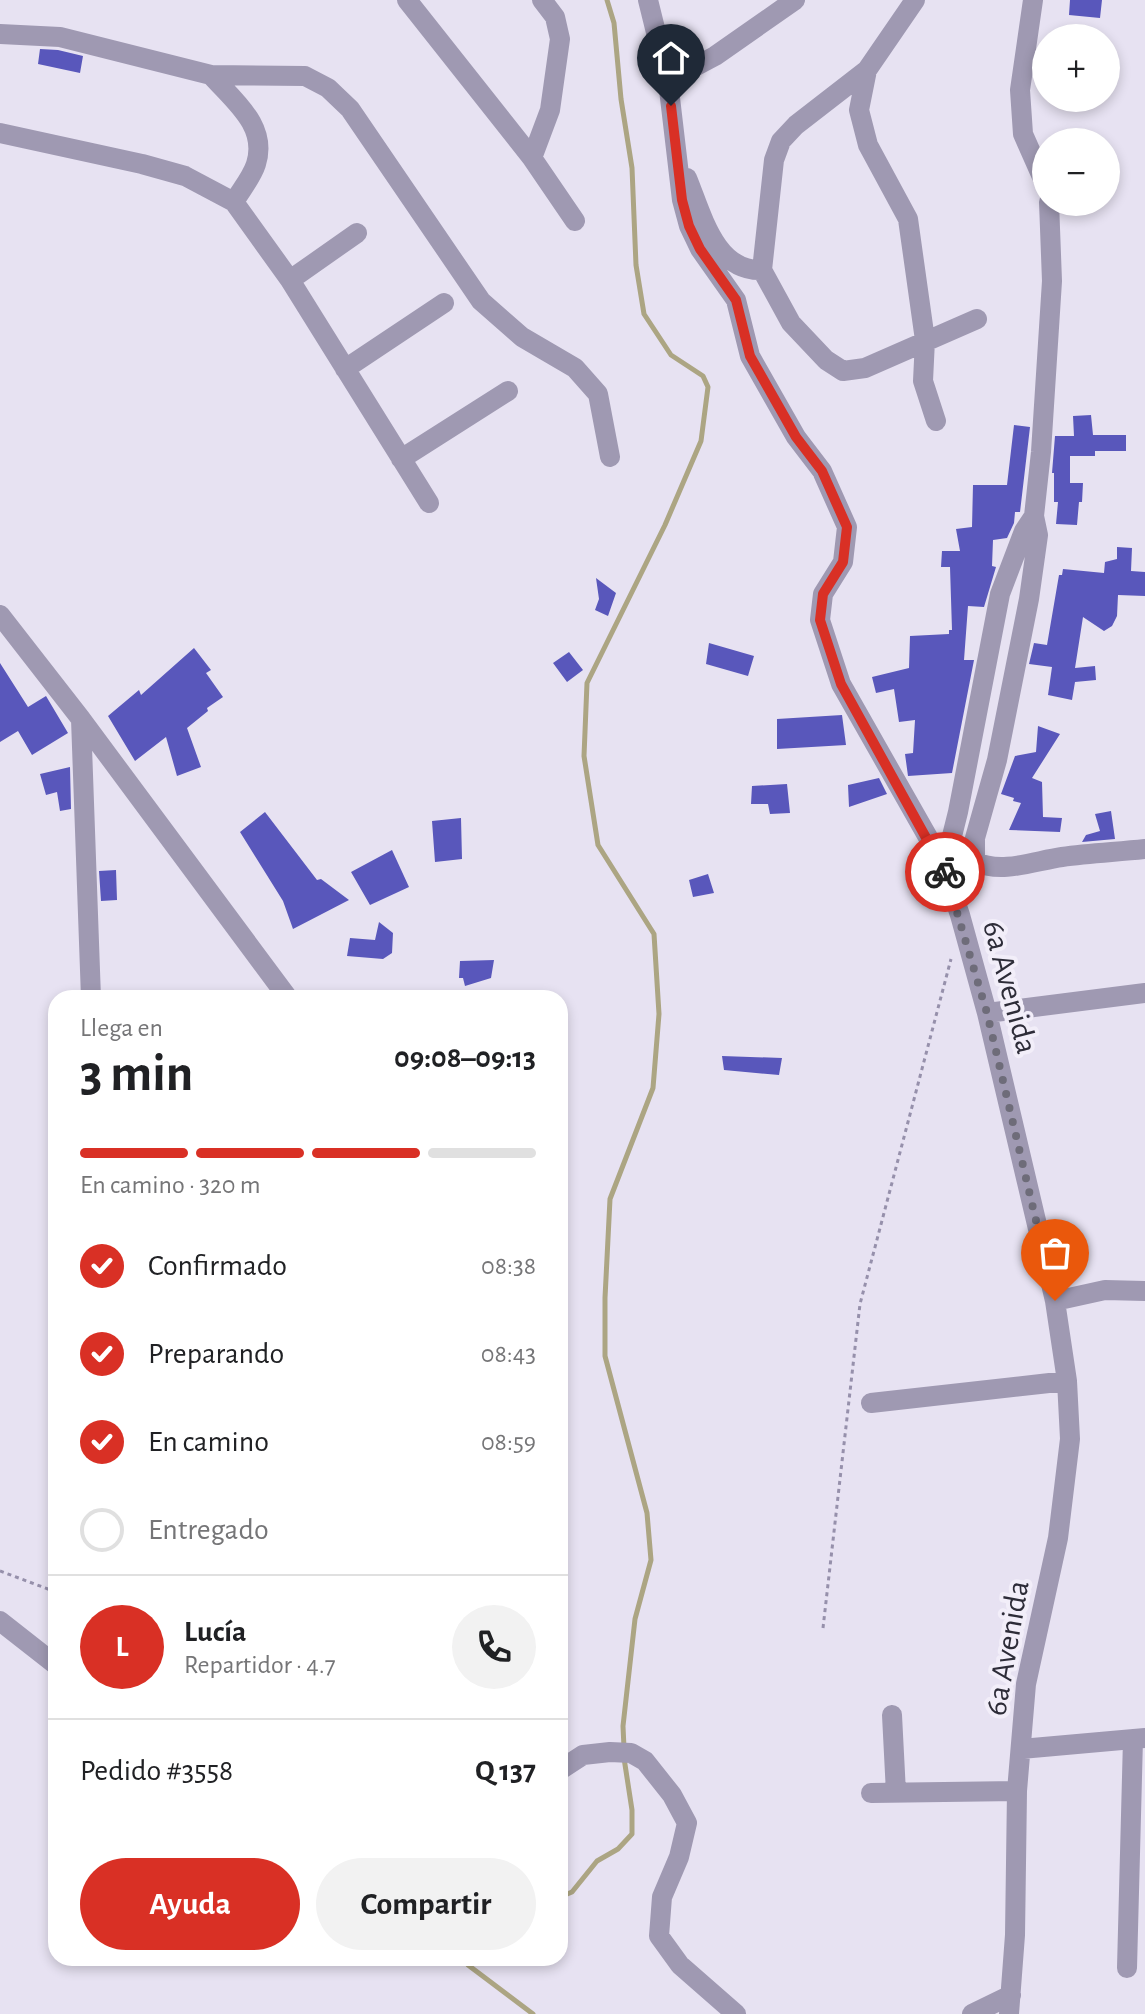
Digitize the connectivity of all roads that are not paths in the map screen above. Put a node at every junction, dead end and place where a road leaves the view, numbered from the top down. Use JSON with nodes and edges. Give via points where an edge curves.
{"nodes":[{"id":1,"x":407,"y":0,"type":"edge"},
{"id":2,"x":542,"y":0,"type":"edge"},
{"id":3,"x":648,"y":0,"type":"edge"},
{"id":4,"x":795,"y":0,"type":"edge"},
{"id":5,"x":915,"y":0,"type":"edge"},
{"id":6,"x":1033,"y":0,"type":"edge"},
{"id":7,"x":0,"y":34,"type":"edge"},
{"id":8,"x":867,"y":70,"type":"junction"},
{"id":9,"x":211,"y":75,"type":"junction"},
{"id":10,"x":668,"y":81,"type":"junction"},
{"id":11,"x":0,"y":133,"type":"edge"},
{"id":12,"x":1032,"y":154,"type":"edge"},
{"id":13,"x":678,"y":156,"type":"junction"},
{"id":14,"x":532,"y":158,"type":"junction"},
{"id":15,"x":234,"y":202,"type":"junction"},
{"id":16,"x":1050,"y":216,"type":"edge"},
{"id":17,"x":575,"y":221,"type":"dead end"},
{"id":18,"x":357,"y":233,"type":"dead end"},
{"id":19,"x":762,"y":270,"type":"junction"},
{"id":20,"x":290,"y":280,"type":"junction"},
{"id":21,"x":444,"y":303,"type":"dead end"},
{"id":22,"x":977,"y":319,"type":"dead end"},
{"id":23,"x":925,"y":340,"type":"junction"},
{"id":24,"x":345,"y":369,"type":"junction"},
{"id":25,"x":508,"y":391,"type":"dead end"},
{"id":26,"x":936,"y":421,"type":"dead end"},
{"id":27,"x":610,"y":457,"type":"dead end"},
{"id":28,"x":401,"y":459,"type":"junction"},
{"id":29,"x":429,"y":503,"type":"dead end"},
{"id":30,"x":1034,"y":516,"type":"junction"},
{"id":31,"x":0,"y":615,"type":"edge"},
{"id":32,"x":81,"y":719,"type":"junction"},
{"id":33,"x":975,"y":838,"type":"junction"},
{"id":34,"x":1145,"y":849,"type":"edge"},
{"id":35,"x":946,"y":853,"type":"junction"},
{"id":36,"x":91,"y":990,"type":"edge"},
{"id":37,"x":282,"y":990,"type":"edge"},
{"id":38,"x":1145,"y":993,"type":"edge"},
{"id":39,"x":987,"y":1013,"type":"junction"},
{"id":40,"x":1145,"y":1291,"type":"edge"},
{"id":41,"x":1055,"y":1301,"type":"junction"},
{"id":42,"x":1067,"y":1381,"type":"junction"},
{"id":43,"x":871,"y":1403,"type":"dead end"},
{"id":44,"x":0,"y":1621,"type":"edge"},
{"id":45,"x":48,"y":1659,"type":"edge"},
{"id":46,"x":892,"y":1715,"type":"dead end"},
{"id":47,"x":1139,"y":1739,"type":"edge"},
{"id":48,"x":1021,"y":1749,"type":"junction"},
{"id":49,"x":568,"y":1765,"type":"edge"},
{"id":50,"x":1017,"y":1791,"type":"junction"},
{"id":51,"x":871,"y":1793,"type":"dead end"},
{"id":52,"x":896,"y":1793,"type":"junction"},
{"id":53,"x":1127,"y":1968,"type":"dead end"},
{"id":54,"x":1010,"y":2004,"type":"edge"},
{"id":55,"x":736,"y":2014,"type":"edge"},
{"id":56,"x":972,"y":2014,"type":"edge"}],
"edges":[{"from":1,"to":14,"type":"street"},
{"from":2,"to":14,"type":"street","via":[[555,17],[560,39],[550,110]]},
{"from":3,"to":10,"type":"street","name":"6a Avenida"},
{"from":4,"to":10,"type":"street","via":[[715,56]]},
{"from":5,"to":8,"type":"street"},
{"from":6,"to":12,"type":"street","via":[[1020,90],[1023,134]]},
{"from":7,"to":9,"type":"street","via":[[60,37]]},
{"from":8,"to":19,"type":"street","via":[[781,141],[774,160]]},
{"from":8,"to":23,"type":"street","via":[[859,110],[868,145],[908,219]]},
{"from":9,"to":15,"type":"street","via":[[255,125],[260,143],[256,166]]},
{"from":9,"to":27,"type":"street","via":[[305,76],[350,109],[481,301],[522,337],[575,368],[598,394]]},
{"from":10,"to":13,"type":"street","name":"6a Avenida"},
{"from":11,"to":15,"type":"street","via":[[185,176]]},
{"from":13,"to":19,"type":"street","via":[[717,246],[746,270]]},
{"from":13,"to":35,"type":"street","name":"6a Avenida","via":[[689,226],[736,300],[750,356],[822,471],[847,527],[843,562],[823,594],[820,620],[841,684]]},
{"from":14,"to":17,"type":"street"},
{"from":15,"to":20,"type":"street"},
{"from":16,"to":30,"type":"street","via":[[1052,281]]},
{"from":18,"to":20,"type":"street"},
{"from":19,"to":23,"type":"street","via":[[791,323],[843,371],[865,368]]},
{"from":20,"to":24,"type":"street"},
{"from":21,"to":24,"type":"street"},
{"from":22,"to":23,"type":"street"},
{"from":23,"to":26,"type":"street","via":[[923,381]]},
{"from":24,"to":28,"type":"street"},
{"from":25,"to":28,"type":"street"},
{"from":28,"to":29,"type":"street"},
{"from":30,"to":33,"type":"street","via":[[1038,535],[1029,599],[997,760]]},
{"from":30,"to":35,"type":"street","via":[[1000,594]]},
{"from":31,"to":32,"type":"street"},
{"from":32,"to":36,"type":"street"},
{"from":32,"to":37,"type":"street"},
{"from":33,"to":34,"type":"street","via":[[975,862],[988,867]]},
{"from":33,"to":35,"type":"street"},
{"from":35,"to":39,"type":"street","name":"6a Avenida"},
{"from":38,"to":39,"type":"street"},
{"from":39,"to":41,"type":"street","name":"6a Avenida"},
{"from":40,"to":41,"type":"street","via":[[1105,1290]]},
{"from":41,"to":42,"type":"street","name":"6a Avenida"},
{"from":42,"to":43,"type":"street"},
{"from":42,"to":48,"type":"street","name":"6a Avenida","via":[[1070,1439],[1058,1538],[1026,1684]]},
{"from":44,"to":45,"type":"street"},
{"from":46,"to":52,"type":"street"},
{"from":47,"to":48,"type":"street"},
{"from":47,"to":53,"type":"street"},
{"from":48,"to":50,"type":"street","name":"6a Avenida"},
{"from":49,"to":55,"type":"street","via":[[583,1755],[621,1752],[645,1761],[672,1795],[687,1823],[662,1897],[659,1936],[680,1965]]},
{"from":50,"to":52,"type":"street"},
{"from":50,"to":54,"type":"street","name":"6a Avenida"},
{"from":51,"to":52,"type":"street"},
{"from":54,"to":56,"type":"street"}]}
